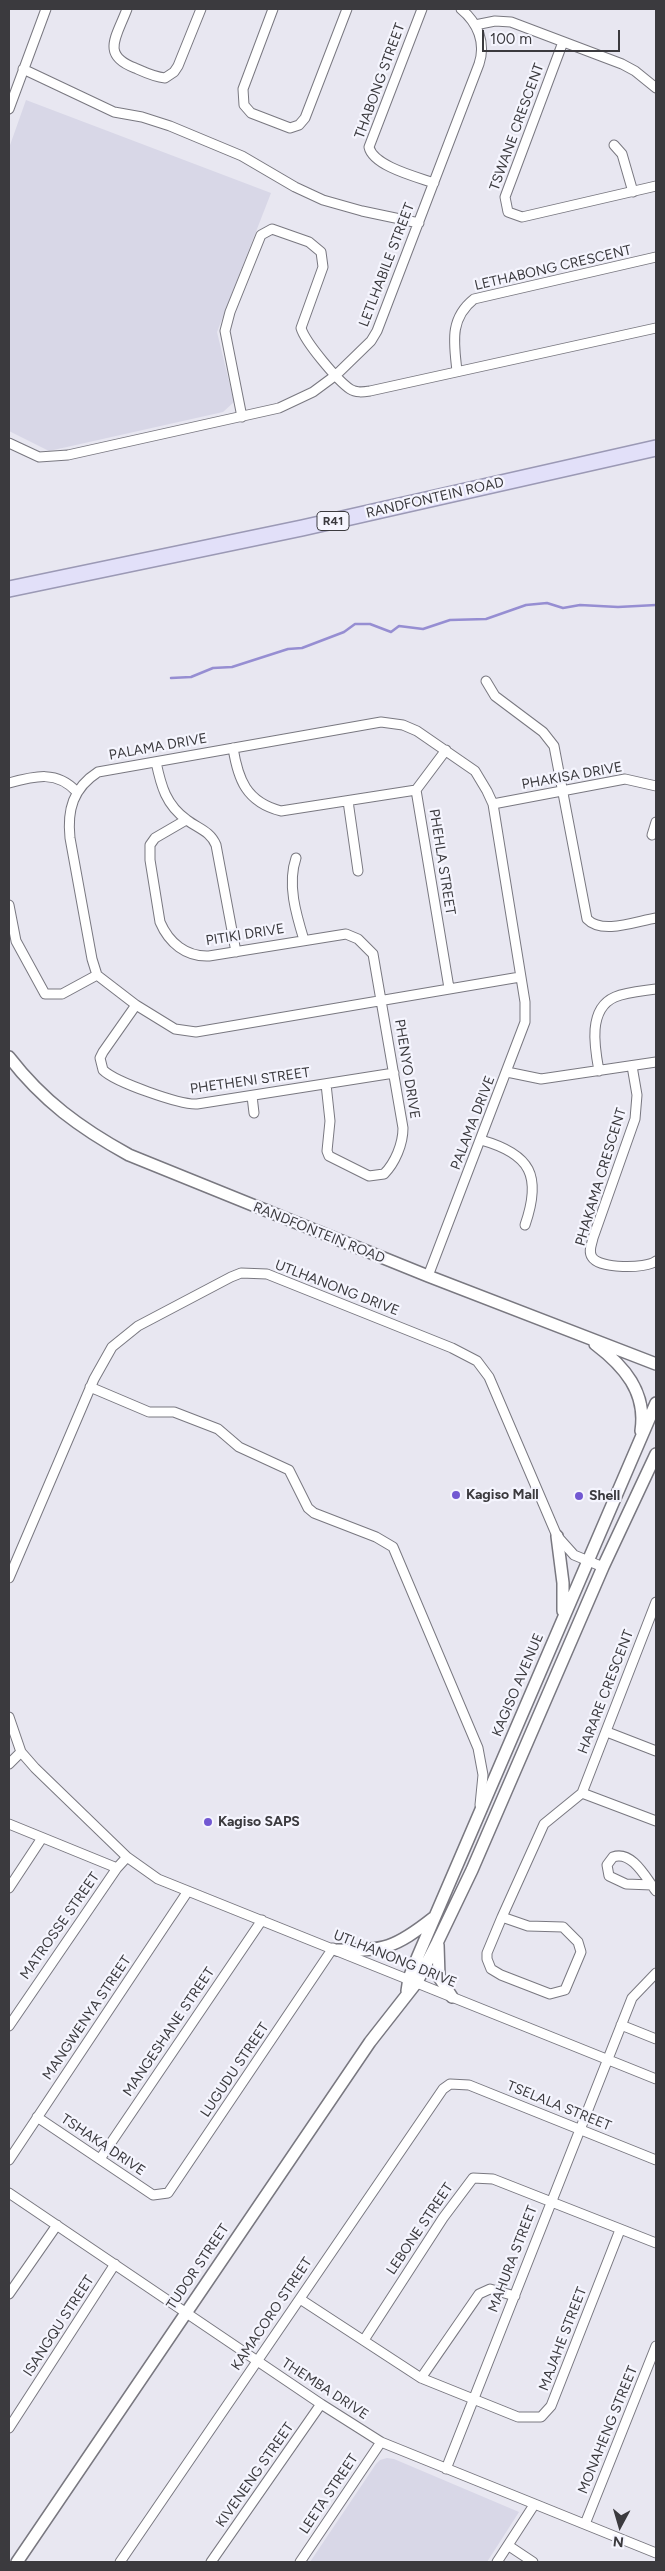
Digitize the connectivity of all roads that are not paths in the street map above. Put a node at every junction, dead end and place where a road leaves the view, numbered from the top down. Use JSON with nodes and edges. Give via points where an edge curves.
{"nodes":[{"id":1,"x":46,"y":9,"type":"edge"},
{"id":2,"x":127,"y":9,"type":"edge"},
{"id":3,"x":201,"y":9,"type":"edge"},
{"id":4,"x":273,"y":9,"type":"edge"},
{"id":5,"x":346,"y":9,"type":"edge"},
{"id":6,"x":422,"y":9,"type":"edge"},
{"id":7,"x":462,"y":9,"type":"edge"},
{"id":8,"x":475,"y":25,"type":"junction"},
{"id":9,"x":563,"y":42,"type":"junction"},
{"id":10,"x":23,"y":69,"type":"junction"},
{"id":11,"x":656,"y":88,"type":"edge"},
{"id":12,"x":9,"y":109,"type":"edge"},
{"id":13,"x":614,"y":144,"type":"dead end"},
{"id":14,"x":434,"y":183,"type":"junction"},
{"id":15,"x":656,"y":186,"type":"edge"},
{"id":16,"x":633,"y":192,"type":"junction"},
{"id":17,"x":419,"y":223,"type":"junction"},
{"id":18,"x":656,"y":257,"type":"edge"},
{"id":19,"x":656,"y":328,"type":"edge"},
{"id":20,"x":457,"y":371,"type":"junction"},
{"id":21,"x":336,"y":375,"type":"junction"},
{"id":22,"x":242,"y":418,"type":"junction"},
{"id":23,"x":9,"y":443,"type":"edge"},
{"id":24,"x":656,"y":448,"type":"edge"},
{"id":25,"x":9,"y":589,"type":"edge"},
{"id":26,"x":486,"y":682,"type":"dead end"},
{"id":27,"x":232,"y":748,"type":"junction"},
{"id":28,"x":446,"y":750,"type":"junction"},
{"id":29,"x":156,"y":762,"type":"junction"},
{"id":30,"x":9,"y":783,"type":"edge"},
{"id":31,"x":656,"y":786,"type":"edge"},
{"id":32,"x":416,"y":790,"type":"junction"},
{"id":33,"x":564,"y":790,"type":"junction"},
{"id":34,"x":77,"y":792,"type":"junction"},
{"id":35,"x":348,"y":802,"type":"junction"},
{"id":36,"x":492,"y":804,"type":"junction"},
{"id":37,"x":186,"y":820,"type":"junction"},
{"id":38,"x":656,"y":822,"type":"edge"},
{"id":39,"x":652,"y":835,"type":"dead end"},
{"id":40,"x":296,"y":858,"type":"dead end"},
{"id":41,"x":358,"y":871,"type":"dead end"},
{"id":42,"x":9,"y":905,"type":"edge"},
{"id":43,"x":656,"y":918,"type":"edge"},
{"id":44,"x":304,"y":940,"type":"junction"},
{"id":45,"x":236,"y":952,"type":"junction"},
{"id":46,"x":373,"y":954,"type":"joint"},
{"id":47,"x":97,"y":976,"type":"junction"},
{"id":48,"x":520,"y":977,"type":"junction"},
{"id":49,"x":449,"y":988,"type":"junction"},
{"id":50,"x":656,"y":989,"type":"edge"},
{"id":51,"x":382,"y":1000,"type":"junction"},
{"id":52,"x":136,"y":1005,"type":"junction"},
{"id":53,"x":9,"y":1057,"type":"edge"},
{"id":54,"x":656,"y":1062,"type":"edge"},
{"id":55,"x":632,"y":1066,"type":"junction"},
{"id":56,"x":599,"y":1071,"type":"junction"},
{"id":57,"x":507,"y":1072,"type":"junction"},
{"id":58,"x":394,"y":1073,"type":"junction"},
{"id":59,"x":326,"y":1084,"type":"junction"},
{"id":60,"x":252,"y":1096,"type":"junction"},
{"id":61,"x":254,"y":1113,"type":"dead end"},
{"id":62,"x":481,"y":1140,"type":"junction"},
{"id":63,"x":525,"y":1225,"type":"dead end"},
{"id":64,"x":656,"y":1260,"type":"edge"},
{"id":65,"x":428,"y":1276,"type":"junction"},
{"id":66,"x":585,"y":1337,"type":"junction"},
{"id":67,"x":656,"y":1355,"type":"edge"},
{"id":68,"x":637,"y":1356,"type":"junction"},
{"id":69,"x":656,"y":1364,"type":"edge"},
{"id":70,"x":90,"y":1388,"type":"junction"},
{"id":71,"x":656,"y":1403,"type":"edge"},
{"id":72,"x":638,"y":1445,"type":"junction"},
{"id":73,"x":656,"y":1454,"type":"edge"},
{"id":74,"x":556,"y":1536,"type":"junction"},
{"id":75,"x":587,"y":1562,"type":"junction"},
{"id":76,"x":602,"y":1568,"type":"junction"},
{"id":77,"x":9,"y":1578,"type":"edge"},
{"id":78,"x":656,"y":1602,"type":"edge"},
{"id":79,"x":562,"y":1620,"type":"junction"},
{"id":80,"x":9,"y":1717,"type":"edge"},
{"id":81,"x":606,"y":1732,"type":"junction"},
{"id":82,"x":656,"y":1751,"type":"edge"},
{"id":83,"x":21,"y":1752,"type":"junction"},
{"id":84,"x":9,"y":1764,"type":"edge"},
{"id":85,"x":582,"y":1792,"type":"junction"},
{"id":86,"x":478,"y":1817,"type":"junction"},
{"id":87,"x":656,"y":1821,"type":"edge"},
{"id":88,"x":9,"y":1824,"type":"edge"},
{"id":89,"x":42,"y":1838,"type":"junction"},
{"id":90,"x":127,"y":1857,"type":"junction"},
{"id":91,"x":117,"y":1868,"type":"junction"},
{"id":92,"x":9,"y":1888,"type":"edge"},
{"id":93,"x":654,"y":1888,"type":"edge"},
{"id":94,"x":188,"y":1891,"type":"junction"},
{"id":95,"x":502,"y":1917,"type":"junction"},
{"id":96,"x":434,"y":1918,"type":"junction"},
{"id":97,"x":262,"y":1920,"type":"junction"},
{"id":98,"x":438,"y":1943,"type":"junction"},
{"id":99,"x":335,"y":1949,"type":"junction"},
{"id":100,"x":656,"y":1973,"type":"edge"},
{"id":101,"x":413,"y":1980,"type":"junction"},
{"id":102,"x":452,"y":1997,"type":"junction"},
{"id":103,"x":621,"y":2025,"type":"junction"},
{"id":104,"x":9,"y":2026,"type":"edge"},
{"id":105,"x":656,"y":2039,"type":"edge"},
{"id":106,"x":607,"y":2060,"type":"junction"},
{"id":107,"x":656,"y":2079,"type":"edge"},
{"id":108,"x":450,"y":2084,"type":"joint"},
{"id":109,"x":37,"y":2117,"type":"junction"},
{"id":110,"x":580,"y":2130,"type":"junction"},
{"id":111,"x":100,"y":2159,"type":"junction"},
{"id":112,"x":9,"y":2160,"type":"edge"},
{"id":113,"x":656,"y":2160,"type":"edge"},
{"id":114,"x":9,"y":2193,"type":"edge"},
{"id":115,"x":153,"y":2195,"type":"joint"},
{"id":116,"x":551,"y":2201,"type":"junction"},
{"id":117,"x":57,"y":2224,"type":"junction"},
{"id":118,"x":620,"y":2230,"type":"junction"},
{"id":119,"x":656,"y":2244,"type":"edge"},
{"id":120,"x":115,"y":2264,"type":"junction"},
{"id":121,"x":9,"y":2294,"type":"edge"},
{"id":122,"x":515,"y":2296,"type":"junction"},
{"id":123,"x":300,"y":2299,"type":"junction"},
{"id":124,"x":185,"y":2312,"type":"junction"},
{"id":125,"x":364,"y":2340,"type":"junction"},
{"id":126,"x":656,"y":2346,"type":"edge"},
{"id":127,"x":258,"y":2360,"type":"junction"},
{"id":128,"x":421,"y":2378,"type":"junction"},
{"id":129,"x":473,"y":2398,"type":"junction"},
{"id":130,"x":321,"y":2404,"type":"junction"},
{"id":131,"x":9,"y":2428,"type":"edge"},
{"id":132,"x":381,"y":2442,"type":"junction"},
{"id":133,"x":446,"y":2469,"type":"junction"},
{"id":134,"x":534,"y":2505,"type":"junction"},
{"id":135,"x":585,"y":2524,"type":"junction"},
{"id":136,"x":509,"y":2546,"type":"junction"},
{"id":137,"x":656,"y":2553,"type":"edge"},
{"id":138,"x":17,"y":2562,"type":"edge"},
{"id":139,"x":120,"y":2562,"type":"edge"},
{"id":140,"x":211,"y":2562,"type":"edge"},
{"id":141,"x":300,"y":2562,"type":"edge"},
{"id":142,"x":497,"y":2562,"type":"edge"},
{"id":143,"x":532,"y":2562,"type":"edge"}],
"edges":[{"from":1,"to":10,"type":"street"},
{"from":2,"to":3,"type":"street","via":[[113,46],[114,55],[121,63],[164,78],[178,66]]},
{"from":4,"to":5,"type":"street","via":[[243,89],[242,100],[250,113],[290,128],[305,118]]},
{"from":6,"to":14,"type":"street","name":"THABONG STREET","via":[[369,147],[378,161]]},
{"from":7,"to":8,"type":"street"},
{"from":8,"to":9,"type":"street","via":[[511,22]]},
{"from":8,"to":14,"type":"street","name":"LETLHABILE STREET","via":[[482,41],[481,57]]},
{"from":9,"to":11,"type":"street","via":[[622,64]]},
{"from":9,"to":16,"type":"street","name":"TSWANE CRESCENT","via":[[505,197],[505,207],[512,215],[522,217]]},
{"from":10,"to":12,"type":"street"},
{"from":10,"to":17,"type":"street","via":[[114,112],[170,126],[242,156],[322,200]]},
{"from":13,"to":16,"type":"street","via":[[622,154]]},
{"from":14,"to":17,"type":"street","name":"LETLHABILE STREET"},
{"from":15,"to":16,"type":"street","name":"TSWANE CRESCENT"},
{"from":17,"to":21,"type":"street","name":"LETLHABILE STREET","via":[[377,331]]},
{"from":18,"to":20,"type":"street","name":"LETHABONG CRESCENT","via":[[474,299],[462,311],[454,330]]},
{"from":19,"to":20,"type":"street"},
{"from":20,"to":21,"type":"street","via":[[362,392],[352,390]]},
{"from":21,"to":22,"type":"street","name":"LETLHABILE STREET","via":[[291,403]]},
{"from":21,"to":22,"type":"street","via":[[300,328],[323,267],[321,252],[309,242],[280,231],[266,231],[258,242],[225,331]]},
{"from":22,"to":23,"type":"street","name":"LETLHABILE STREET","via":[[57,458],[39,457]]},
{"from":24,"to":25,"type":"main road","name":"RANDFONTEIN ROAD","number":"R41","via":[[302,528]]},
{"from":26,"to":33,"type":"street","via":[[495,696],[544,732],[552,742]]},
{"from":27,"to":28,"type":"street","name":"PALAMA DRIVE","via":[[381,722],[410,728]]},
{"from":27,"to":29,"type":"street","name":"PALAMA DRIVE"},
{"from":27,"to":35,"type":"street","via":[[245,788],[275,810]]},
{"from":28,"to":32,"type":"street"},
{"from":28,"to":36,"type":"street","name":"PALAMA DRIVE","via":[[475,772]]},
{"from":29,"to":34,"type":"street","name":"PALAMA DRIVE","via":[[98,772]]},
{"from":29,"to":37,"type":"street","via":[[165,797]]},
{"from":30,"to":34,"type":"street","via":[[54,777],[64,780]]},
{"from":31,"to":33,"type":"street","name":"PHAKISA DRIVE","via":[[625,779]]},
{"from":32,"to":35,"type":"street"},
{"from":32,"to":49,"type":"street","name":"PHEHLA STREET"},
{"from":33,"to":36,"type":"street","name":"PHAKISA DRIVE"},
{"from":33,"to":43,"type":"street","via":[[587,919],[591,924],[603,927]]},
{"from":34,"to":47,"type":"street","name":"PALAMA DRIVE","via":[[68,820]]},
{"from":35,"to":41,"type":"street"},
{"from":36,"to":48,"type":"street","name":"PALAMA DRIVE"},
{"from":37,"to":45,"type":"street","via":[[209,833],[216,845]]},
{"from":37,"to":45,"type":"street","name":"PITIKI DRIVE","via":[[150,845],[160,922],[168,937],[193,955]]},
{"from":38,"to":39,"type":"street"},
{"from":40,"to":44,"type":"street","via":[[291,873]]},
{"from":42,"to":47,"type":"street","via":[[16,942],[45,994],[62,994]]},
{"from":44,"to":45,"type":"street","name":"PITIKI DRIVE"},
{"from":44,"to":46,"type":"street","name":"PITIKI DRIVE","via":[[346,934],[358,939]]},
{"from":46,"to":51,"type":"street","name":"PHENYO DRIVE"},
{"from":47,"to":52,"type":"street"},
{"from":48,"to":49,"type":"street"},
{"from":48,"to":57,"type":"street","name":"PALAMA DRIVE","via":[[526,1022]]},
{"from":49,"to":51,"type":"street"},
{"from":50,"to":56,"type":"street","via":[[608,1000],[593,1034]]},
{"from":51,"to":52,"type":"street","via":[[189,1032],[175,1029]]},
{"from":51,"to":58,"type":"street","name":"PHENYO DRIVE"},
{"from":52,"to":60,"type":"street","name":"PHETHENI STREET","via":[[100,1058],[107,1074],[183,1104]]},
{"from":53,"to":65,"type":"street","name":"RANDFONTEIN ROAD","via":[[52,1105],[129,1156]]},
{"from":54,"to":55,"type":"street"},
{"from":55,"to":56,"type":"street"},
{"from":55,"to":64,"type":"street","name":"PHAKAMA CRESCENT","via":[[637,1095],[635,1119],[593,1238],[591,1255],[605,1264],[630,1267],[645,1267]]},
{"from":56,"to":57,"type":"street","via":[[541,1079]]},
{"from":57,"to":62,"type":"street","name":"PALAMA DRIVE"},
{"from":58,"to":59,"type":"street","name":"PHETHENI STREET"},
{"from":58,"to":59,"type":"street","name":"PHENYO DRIVE","via":[[403,1134],[389,1169],[374,1176],[329,1156],[330,1110]]},
{"from":59,"to":60,"type":"street","name":"PHETHENI STREET"},
{"from":60,"to":61,"type":"street"},
{"from":62,"to":63,"type":"street","via":[[504,1146],[515,1153],[527,1168],[534,1196]]},
{"from":62,"to":65,"type":"street","name":"PALAMA DRIVE"},
{"from":65,"to":66,"type":"street","name":"RANDFONTEIN ROAD"},
{"from":66,"to":68,"type":"street","name":"RANDFONTEIN ROAD"},
{"from":66,"to":72,"type":"street","via":[[617,1361],[633,1384],[642,1408]]},
{"from":67,"to":68,"type":"street"},
{"from":68,"to":69,"type":"street","name":"RANDFONTEIN ROAD"},
{"from":70,"to":74,"type":"street","name":"UTLHANONG DRIVE","via":[[112,1348],[138,1326],[230,1277],[241,1273],[268,1274],[477,1361],[489,1377]]},
{"from":70,"to":77,"type":"street","name":"UTLHANONG DRIVE"},
{"from":70,"to":86,"type":"street","via":[[150,1412],[174,1412],[218,1429],[239,1447],[289,1470],[308,1508],[314,1513],[376,1537],[392,1547],[476,1741],[483,1774]]},
{"from":71,"to":72,"type":"street","name":"KAGISO AVENUE"},
{"from":72,"to":75,"type":"street","name":"KAGISO AVENUE"},
{"from":73,"to":76,"type":"street"},
{"from":74,"to":75,"type":"street","name":"UTLHANONG DRIVE","via":[[569,1552]]},
{"from":74,"to":79,"type":"street","via":[[564,1583]]},
{"from":75,"to":76,"type":"street","name":"UTLHANONG DRIVE"},
{"from":75,"to":79,"type":"street","name":"KAGISO AVENUE"},
{"from":76,"to":98,"type":"street"},
{"from":78,"to":81,"type":"street","name":"HARARE CRESCENT"},
{"from":79,"to":86,"type":"street","name":"KAGISO AVENUE"},
{"from":80,"to":83,"type":"street","name":"UTLHANONG DRIVE"},
{"from":81,"to":82,"type":"street"},
{"from":81,"to":85,"type":"street","name":"HARARE CRESCENT"},
{"from":83,"to":84,"type":"street"},
{"from":83,"to":90,"type":"street","name":"UTLHANONG DRIVE"},
{"from":85,"to":87,"type":"street"},
{"from":85,"to":95,"type":"street","via":[[544,1824]]},
{"from":86,"to":96,"type":"street","name":"KAGISO AVENUE"},
{"from":88,"to":89,"type":"street"},
{"from":89,"to":91,"type":"street"},
{"from":89,"to":92,"type":"street"},
{"from":90,"to":91,"type":"street"},
{"from":90,"to":94,"type":"street","name":"UTLHANONG DRIVE","via":[[158,1879]]},
{"from":91,"to":104,"type":"street","name":"MATROSSE STREET"},
{"from":93,"to":93,"type":"street","via":[[627,1857],[613,1857],[607,1865],[609,1876],[619,1883]]},
{"from":94,"to":97,"type":"street","name":"UTLHANONG DRIVE"},
{"from":94,"to":109,"type":"street","name":"MANGWENYA STREET"},
{"from":95,"to":95,"type":"street","via":[[487,1953],[491,1969],[550,1994],[565,1990],[581,1949],[571,1933],[562,1927],[528,1926]]},
{"from":96,"to":99,"type":"street","via":[[388,1948]]},
{"from":96,"to":101,"type":"street","name":"KAGISO AVENUE"},
{"from":97,"to":99,"type":"street","name":"UTLHANONG DRIVE"},
{"from":97,"to":111,"type":"street","name":"MANGESHANE STREET"},
{"from":98,"to":101,"type":"street"},
{"from":98,"to":102,"type":"street","via":[[439,1977]]},
{"from":99,"to":101,"type":"street","name":"UTLHANONG DRIVE"},
{"from":99,"to":115,"type":"street","name":"LUGUDU STREET","via":[[172,2189],[162,2195]]},
{"from":100,"to":103,"type":"street","name":"MAHURA STREET","via":[[632,1998]]},
{"from":101,"to":102,"type":"street","name":"UTLHANONG DRIVE"},
{"from":101,"to":124,"type":"street","name":"TUDOR STREET"},
{"from":102,"to":106,"type":"street","name":"UTLHANONG DRIVE"},
{"from":103,"to":105,"type":"street"},
{"from":103,"to":106,"type":"street","name":"MAHURA STREET"},
{"from":106,"to":107,"type":"street","name":"UTLHANONG DRIVE"},
{"from":106,"to":110,"type":"street","name":"MAHURA STREET"},
{"from":108,"to":110,"type":"street","name":"TSELALA STREET","via":[[469,2085]]},
{"from":108,"to":123,"type":"street","name":"KAMACORO STREET","via":[[436,2098]]},
{"from":109,"to":111,"type":"street","name":"TSHAKA DRIVE"},
{"from":109,"to":112,"type":"street","name":"MANGWENYA STREET"},
{"from":110,"to":113,"type":"street","name":"TSELALA STREET"},
{"from":110,"to":116,"type":"street","name":"MAHURA STREET"},
{"from":111,"to":115,"type":"street","name":"TSHAKA DRIVE"},
{"from":114,"to":117,"type":"street","name":"THEMBA DRIVE"},
{"from":116,"to":118,"type":"street"},
{"from":116,"to":122,"type":"street","name":"MAHURA STREET"},
{"from":116,"to":125,"type":"street","name":"LEBONE STREET","via":[[493,2178],[473,2178],[443,2218]]},
{"from":117,"to":120,"type":"street","name":"THEMBA DRIVE"},
{"from":117,"to":121,"type":"street"},
{"from":118,"to":119,"type":"street"},
{"from":118,"to":129,"type":"street","name":"MAJAHE STREET","via":[[548,2411],[536,2418],[518,2417]]},
{"from":120,"to":124,"type":"street","name":"THEMBA DRIVE"},
{"from":120,"to":131,"type":"street","name":"ISANGQU STREET"},
{"from":122,"to":128,"type":"street","via":[[490,2289],[479,2294]]},
{"from":122,"to":129,"type":"street","name":"MAHURA STREET"},
{"from":123,"to":125,"type":"street","name":"MAJAHE STREET"},
{"from":123,"to":127,"type":"street","name":"KAMACORO STREET"},
{"from":124,"to":127,"type":"street","name":"THEMBA DRIVE"},
{"from":124,"to":138,"type":"street","name":"TUDOR STREET"},
{"from":125,"to":128,"type":"street","name":"MAJAHE STREET"},
{"from":126,"to":135,"type":"street","name":"MONAHENG STREET"},
{"from":127,"to":130,"type":"street","name":"THEMBA DRIVE"},
{"from":127,"to":139,"type":"street","name":"KAMACORO STREET"},
{"from":128,"to":129,"type":"street","name":"MAJAHE STREET"},
{"from":129,"to":133,"type":"street","name":"MAHURA STREET"},
{"from":130,"to":132,"type":"street","name":"THEMBA DRIVE"},
{"from":130,"to":140,"type":"street","name":"KIVENENG STREET"},
{"from":132,"to":133,"type":"street","name":"THEMBA DRIVE"},
{"from":132,"to":141,"type":"street","name":"LEETA STREET"},
{"from":133,"to":134,"type":"street","name":"THEMBA DRIVE"},
{"from":134,"to":135,"type":"street","name":"THEMBA DRIVE"},
{"from":134,"to":136,"type":"street"},
{"from":135,"to":137,"type":"street","name":"THEMBA DRIVE"},
{"from":136,"to":142,"type":"street"},
{"from":136,"to":143,"type":"street"}]}
